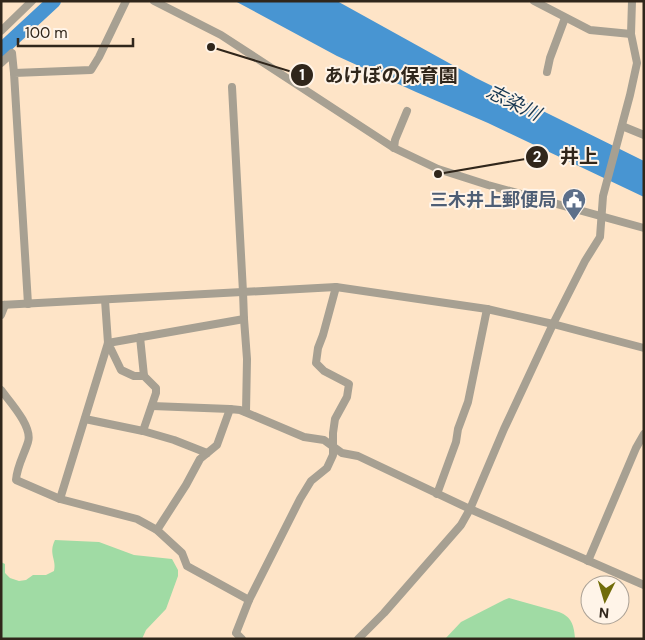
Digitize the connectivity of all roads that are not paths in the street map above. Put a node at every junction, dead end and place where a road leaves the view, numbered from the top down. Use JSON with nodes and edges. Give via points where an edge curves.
{"nodes":[{"id":1,"x":32,"y":1,"type":"edge"},
{"id":2,"x":126,"y":1,"type":"edge"},
{"id":3,"x":154,"y":1,"type":"edge"},
{"id":4,"x":534,"y":1,"type":"edge"},
{"id":5,"x":632,"y":1,"type":"edge"},
{"id":6,"x":565,"y":18,"type":"junction"},
{"id":7,"x":1,"y":31,"type":"edge"},
{"id":8,"x":631,"y":34,"type":"junction"},
{"id":9,"x":1,"y":63,"type":"edge"},
{"id":10,"x":547,"y":72,"type":"dead end"},
{"id":11,"x":14,"y":73,"type":"junction"},
{"id":12,"x":232,"y":87,"type":"dead end"},
{"id":13,"x":407,"y":111,"type":"dead end"},
{"id":14,"x":622,"y":126,"type":"junction"},
{"id":15,"x":644,"y":135,"type":"edge"},
{"id":16,"x":394,"y":148,"type":"junction"},
{"id":17,"x":601,"y":216,"type":"junction"},
{"id":18,"x":644,"y":228,"type":"edge"},
{"id":19,"x":336,"y":287,"type":"junction"},
{"id":20,"x":244,"y":292,"type":"junction"},
{"id":21,"x":105,"y":300,"type":"junction"},
{"id":22,"x":28,"y":304,"type":"junction"},
{"id":23,"x":3,"y":305,"type":"edge"},
{"id":24,"x":486,"y":309,"type":"junction"},
{"id":25,"x":1,"y":315,"type":"edge"},
{"id":26,"x":244,"y":319,"type":"junction"},
{"id":27,"x":553,"y":324,"type":"junction"},
{"id":28,"x":140,"y":336,"type":"junction"},
{"id":29,"x":108,"y":343,"type":"junction"},
{"id":30,"x":644,"y":348,"type":"edge"},
{"id":31,"x":144,"y":376,"type":"junction"},
{"id":32,"x":1,"y":390,"type":"edge"},
{"id":33,"x":152,"y":406,"type":"junction"},
{"id":34,"x":230,"y":409,"type":"junction"},
{"id":35,"x":246,"y":412,"type":"junction"},
{"id":36,"x":85,"y":419,"type":"junction"},
{"id":37,"x":143,"y":431,"type":"junction"},
{"id":38,"x":644,"y":434,"type":"edge"},
{"id":39,"x":333,"y":446,"type":"junction"},
{"id":40,"x":207,"y":453,"type":"junction"},
{"id":41,"x":438,"y":494,"type":"junction"},
{"id":42,"x":60,"y":499,"type":"junction"},
{"id":43,"x":470,"y":509,"type":"junction"},
{"id":44,"x":157,"y":530,"type":"junction"},
{"id":45,"x":588,"y":561,"type":"junction"},
{"id":46,"x":644,"y":585,"type":"edge"},
{"id":47,"x":249,"y":600,"type":"junction"},
{"id":48,"x":242,"y":639,"type":"edge"},
{"id":49,"x":358,"y":639,"type":"edge"}],
"edges":[{"from":1,"to":7,"type":"street"},
{"from":2,"to":11,"type":"street","via":[[91,70]]},
{"from":3,"to":16,"type":"street","via":[[221,35]]},
{"from":4,"to":6,"type":"street"},
{"from":5,"to":8,"type":"street"},
{"from":6,"to":8,"type":"street","via":[[590,30]]},
{"from":6,"to":10,"type":"street"},
{"from":8,"to":14,"type":"street","via":[[637,63]]},
{"from":9,"to":11,"type":"street","via":[[12,53]]},
{"from":11,"to":22,"type":"street"},
{"from":12,"to":20,"type":"street"},
{"from":13,"to":16,"type":"street"},
{"from":14,"to":15,"type":"street"},
{"from":14,"to":17,"type":"street","via":[[603,196]]},
{"from":16,"to":17,"type":"street","via":[[438,169]]},
{"from":17,"to":18,"type":"street"},
{"from":17,"to":27,"type":"street","via":[[600,236]]},
{"from":19,"to":20,"type":"street"},
{"from":19,"to":24,"type":"street"},
{"from":19,"to":39,"type":"street","via":[[316,363],[349,384],[347,397],[336,419]]},
{"from":20,"to":21,"type":"street"},
{"from":20,"to":26,"type":"street"},
{"from":21,"to":22,"type":"street"},
{"from":21,"to":29,"type":"street"},
{"from":22,"to":23,"type":"street"},
{"from":23,"to":25,"type":"street"},
{"from":24,"to":27,"type":"street"},
{"from":24,"to":41,"type":"street","via":[[468,402]]},
{"from":26,"to":28,"type":"street"},
{"from":26,"to":35,"type":"street"},
{"from":27,"to":30,"type":"street"},
{"from":27,"to":43,"type":"street"},
{"from":28,"to":29,"type":"street"},
{"from":28,"to":31,"type":"street"},
{"from":29,"to":31,"type":"street","via":[[121,370],[134,376]]},
{"from":29,"to":36,"type":"street"},
{"from":31,"to":33,"type":"street","via":[[156,388]]},
{"from":32,"to":42,"type":"street","via":[[29,432],[16,480]]},
{"from":33,"to":34,"type":"street"},
{"from":33,"to":37,"type":"street"},
{"from":34,"to":35,"type":"street"},
{"from":34,"to":40,"type":"street","via":[[217,445]]},
{"from":35,"to":39,"type":"street"},
{"from":36,"to":37,"type":"street"},
{"from":36,"to":42,"type":"street"},
{"from":37,"to":40,"type":"street"},
{"from":38,"to":45,"type":"street"},
{"from":39,"to":41,"type":"street","via":[[342,453],[358,456]]},
{"from":39,"to":47,"type":"street","via":[[334,455],[327,468],[311,481]]},
{"from":40,"to":44,"type":"street","via":[[200,459]]},
{"from":41,"to":43,"type":"street"},
{"from":42,"to":44,"type":"street","via":[[137,520]]},
{"from":43,"to":45,"type":"street"},
{"from":43,"to":49,"type":"street","via":[[461,525]]},
{"from":44,"to":47,"type":"street","via":[[182,554],[187,566]]},
{"from":45,"to":46,"type":"street"},
{"from":47,"to":48,"type":"street","via":[[236,633]]}]}
